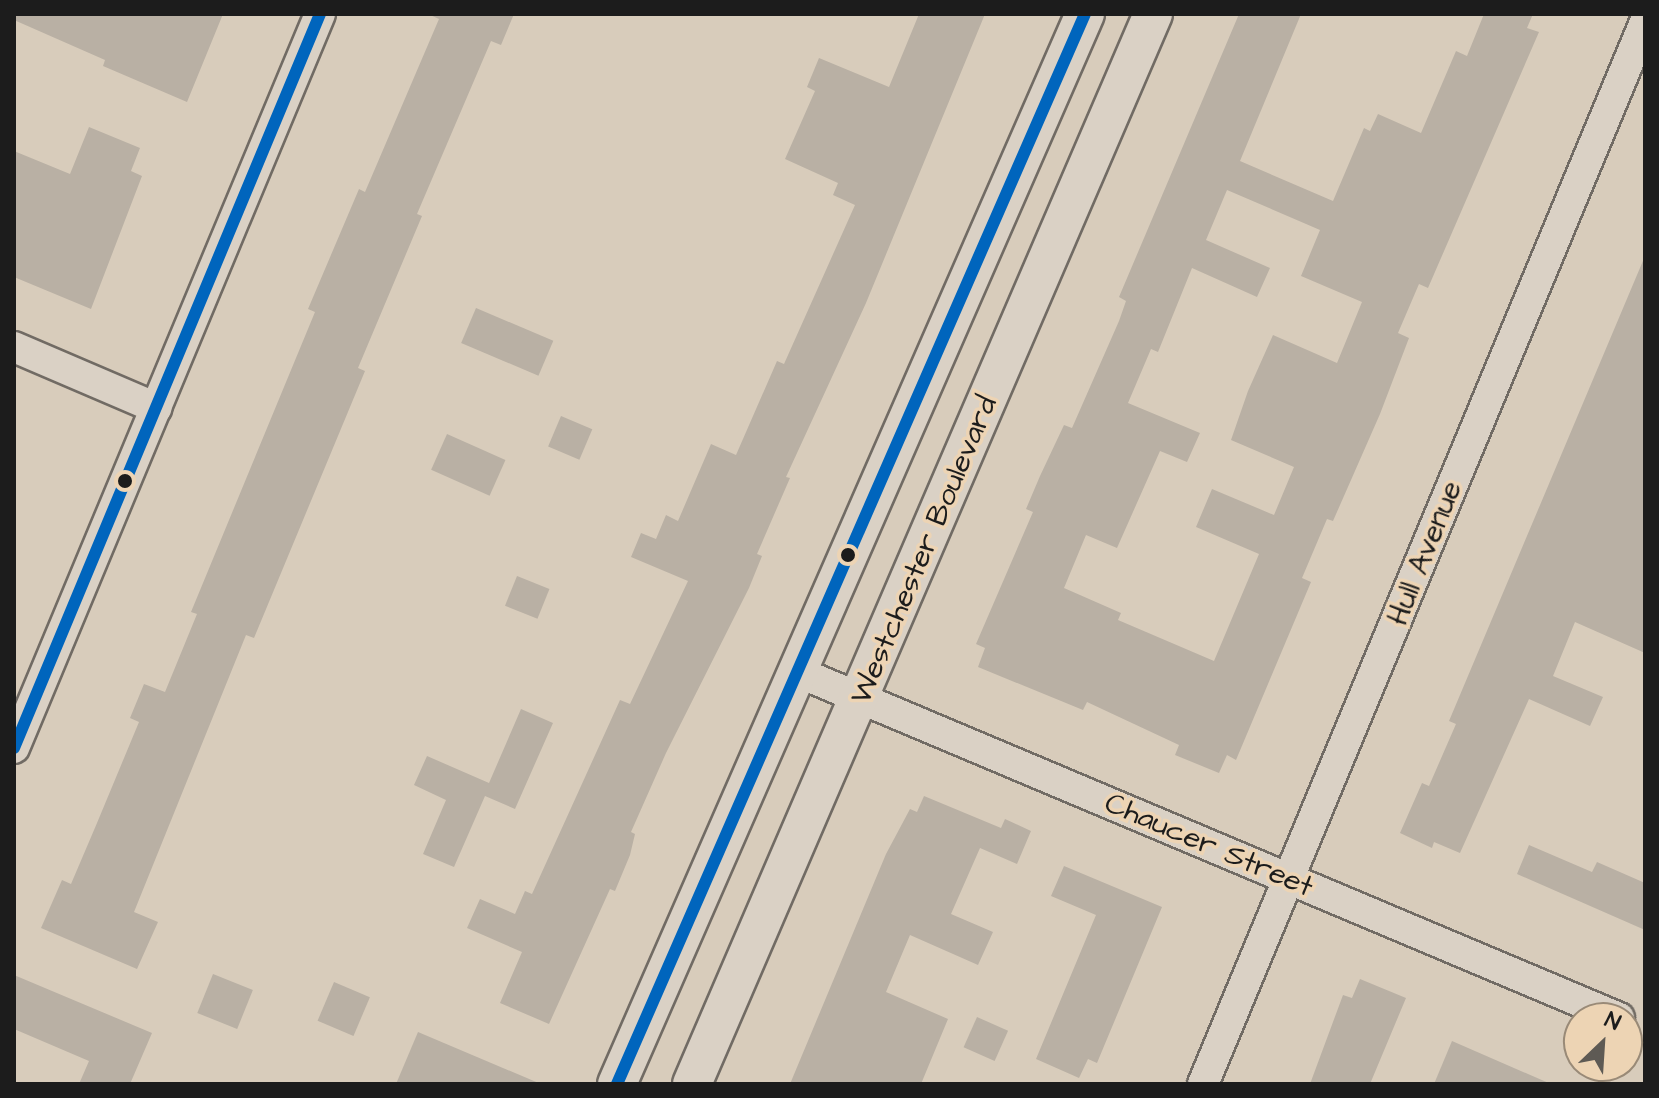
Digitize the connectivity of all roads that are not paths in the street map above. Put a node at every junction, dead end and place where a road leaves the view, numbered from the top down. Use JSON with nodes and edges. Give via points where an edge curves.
{"nodes":[{"id":1,"x":320,"y":14,"type":"edge"},
{"id":2,"x":1085,"y":14,"type":"edge"},
{"id":3,"x":1153,"y":14,"type":"edge"},
{"id":4,"x":1645,"y":22,"type":"edge"},
{"id":5,"x":14,"y":347,"type":"edge"},
{"id":6,"x":156,"y":408,"type":"junction"},
{"id":7,"x":798,"y":672,"type":"junction"},
{"id":8,"x":861,"y":699,"type":"junction"},
{"id":9,"x":14,"y":748,"type":"edge"},
{"id":10,"x":1290,"y":879,"type":"junction"},
{"id":11,"x":1581,"y":1002,"type":"edge"},
{"id":12,"x":617,"y":1084,"type":"edge"},
{"id":13,"x":692,"y":1084,"type":"edge"},
{"id":14,"x":1203,"y":1084,"type":"edge"}],
"edges":[{"from":1,"to":6,"type":"street"},
{"from":2,"to":7,"type":"street"},
{"from":3,"to":8,"type":"street","name":"Westchester Boulevard"},
{"from":4,"to":10,"type":"street","name":"Hull Avenue"},
{"from":5,"to":6,"type":"street"},
{"from":6,"to":9,"type":"street"},
{"from":7,"to":8,"type":"street","name":"Chaucer Street"},
{"from":7,"to":12,"type":"street"},
{"from":8,"to":10,"type":"street","name":"Chaucer Street"},
{"from":8,"to":13,"type":"street","name":"Westchester Boulevard"},
{"from":10,"to":11,"type":"street","name":"Chaucer Street"},
{"from":10,"to":14,"type":"street","name":"Hull Avenue"}]}
